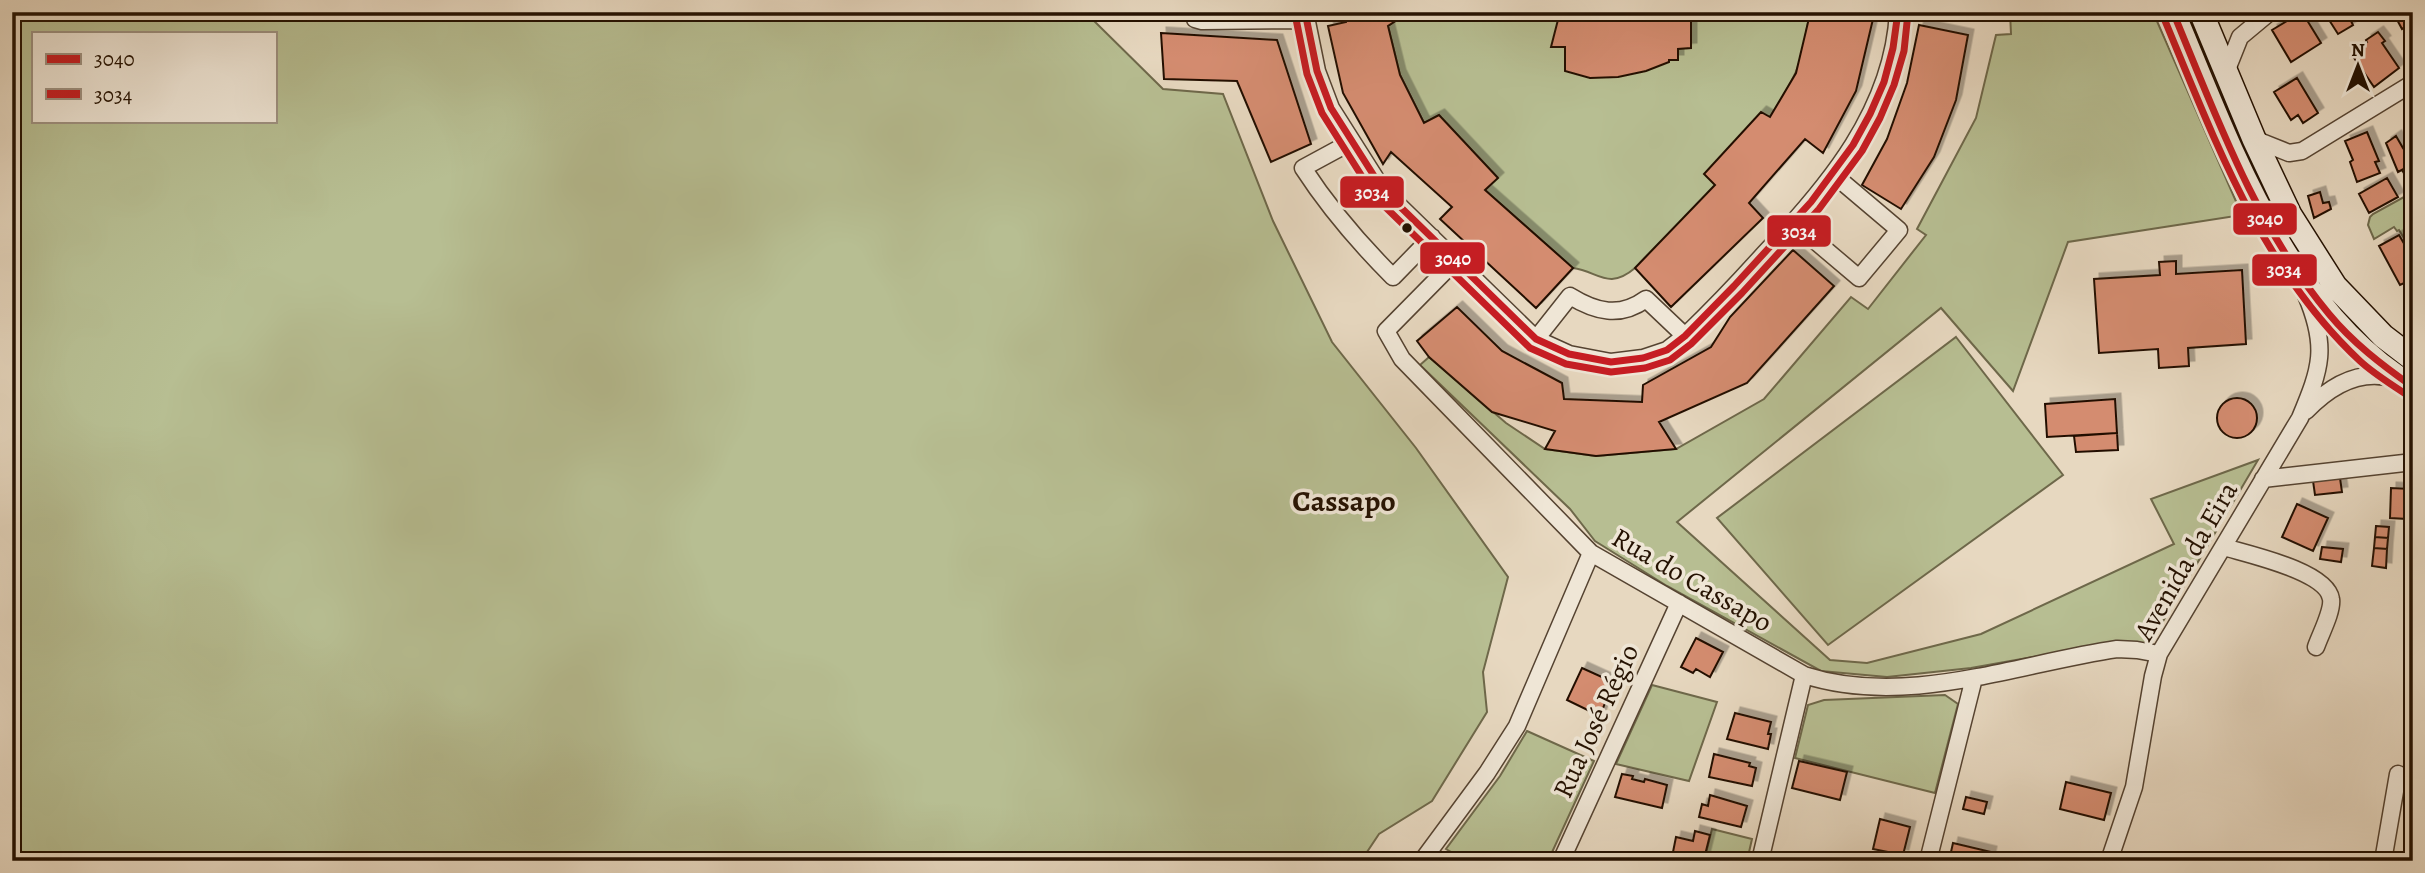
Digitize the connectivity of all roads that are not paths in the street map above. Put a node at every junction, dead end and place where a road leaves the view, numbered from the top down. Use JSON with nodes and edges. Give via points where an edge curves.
{"nodes":[{"id":1,"x":1193,"y":12,"type":"edge"},
{"id":2,"x":1898,"y":12,"type":"edge"},
{"id":3,"x":2174,"y":12,"type":"edge"},
{"id":4,"x":2201,"y":12,"type":"edge"},
{"id":5,"x":2270,"y":12,"type":"edge"},
{"id":6,"x":1305,"y":16,"type":"edge"},
{"id":7,"x":2226,"y":72,"type":"junction"},
{"id":8,"x":2413,"y":83,"type":"edge"},
{"id":9,"x":2254,"y":139,"type":"junction"},
{"id":10,"x":1351,"y":142,"type":"junction"},
{"id":11,"x":1834,"y":175,"type":"junction"},
{"id":12,"x":1794,"y":223,"type":"junction"},
{"id":13,"x":1432,"y":237,"type":"junction"},
{"id":14,"x":1456,"y":260,"type":"junction"},
{"id":15,"x":2293,"y":264,"type":"junction"},
{"id":16,"x":1685,"y":336,"type":"junction"},
{"id":17,"x":1536,"y":339,"type":"junction"},
{"id":18,"x":2413,"y":359,"type":"edge"},
{"id":19,"x":2408,"y":384,"type":"edge"},
{"id":20,"x":2300,"y":418,"type":"junction"},
{"id":21,"x":2413,"y":462,"type":"edge"},
{"id":22,"x":2263,"y":479,"type":"junction"},
{"id":23,"x":2224,"y":547,"type":"junction"},
{"id":24,"x":1591,"y":554,"type":"junction"},
{"id":25,"x":1679,"y":603,"type":"junction"},
{"id":26,"x":2316,"y":647,"type":"dead end"},
{"id":27,"x":2159,"y":654,"type":"junction"},
{"id":28,"x":1804,"y":675,"type":"junction"},
{"id":29,"x":1974,"y":678,"type":"junction"},
{"id":30,"x":2398,"y":775,"type":"dead end"},
{"id":31,"x":1422,"y":861,"type":"edge"},
{"id":32,"x":1561,"y":861,"type":"edge"},
{"id":33,"x":1760,"y":861,"type":"edge"},
{"id":34,"x":1928,"y":861,"type":"edge"},
{"id":35,"x":2109,"y":861,"type":"edge"},
{"id":36,"x":2383,"y":861,"type":"edge"}],
"edges":[{"from":1,"to":6,"type":"street","via":[[1202,22]]},
{"from":2,"to":11,"type":"street","via":[[1888,75],[1870,116]]},
{"from":3,"to":15,"type":"street","via":[[2231,150]]},
{"from":4,"to":7,"type":"street"},
{"from":5,"to":7,"type":"street","via":[[2240,37]]},
{"from":6,"to":10,"type":"street","via":[[1317,71]]},
{"from":7,"to":9,"type":"street"},
{"from":8,"to":9,"type":"street","via":[[2302,151],[2289,152]]},
{"from":9,"to":18,"type":"street","via":[[2290,215],[2335,286],[2383,337]]},
{"from":10,"to":13,"type":"street","via":[[1382,190]]},
{"from":10,"to":13,"type":"street","via":[[1303,168],[1355,239],[1393,277]]},
{"from":11,"to":12,"type":"street"},
{"from":11,"to":12,"type":"street","via":[[1899,230],[1859,278]]},
{"from":12,"to":16,"type":"street"},
{"from":13,"to":14,"type":"street"},
{"from":14,"to":17,"type":"street"},
{"from":14,"to":24,"type":"street","name":"Rua do Cassapo","via":[[1386,331],[1402,359]]},
{"from":15,"to":19,"type":"street","via":[[2341,327],[2366,353]]},
{"from":15,"to":20,"type":"street","name":"Avenida da Eira","via":[[2313,312],[2321,355]]},
{"from":16,"to":17,"type":"street","via":[[1667,350],[1612,362],[1569,354]]},
{"from":16,"to":17,"type":"street","via":[[1646,299],[1634,308],[1603,312],[1570,296]]},
{"from":19,"to":20,"type":"street","name":"Avenida da Eira","via":[[2381,376],[2340,383]]},
{"from":20,"to":22,"type":"street","name":"Avenida da Eira"},
{"from":21,"to":22,"type":"street"},
{"from":22,"to":23,"type":"street","name":"Avenida da Eira"},
{"from":23,"to":26,"type":"street","via":[[2271,559],[2324,587],[2331,606]]},
{"from":23,"to":27,"type":"street","name":"Avenida da Eira"},
{"from":24,"to":25,"type":"street","name":"Rua do Cassapo"},
{"from":24,"to":31,"type":"street","via":[[1504,750]]},
{"from":25,"to":28,"type":"street","name":"Rua do Cassapo"},
{"from":25,"to":32,"type":"street","name":"Rua José Régio"},
{"from":27,"to":29,"type":"street","name":"Rua do Cassapo","via":[[2117,649]]},
{"from":27,"to":35,"type":"street","name":"Avenida da Eira","via":[[2134,787]]},
{"from":28,"to":29,"type":"street","name":"Rua do Cassapo","via":[[1831,683],[1884,687]]},
{"from":28,"to":33,"type":"street"},
{"from":29,"to":34,"type":"street"},
{"from":30,"to":36,"type":"street"}]}
